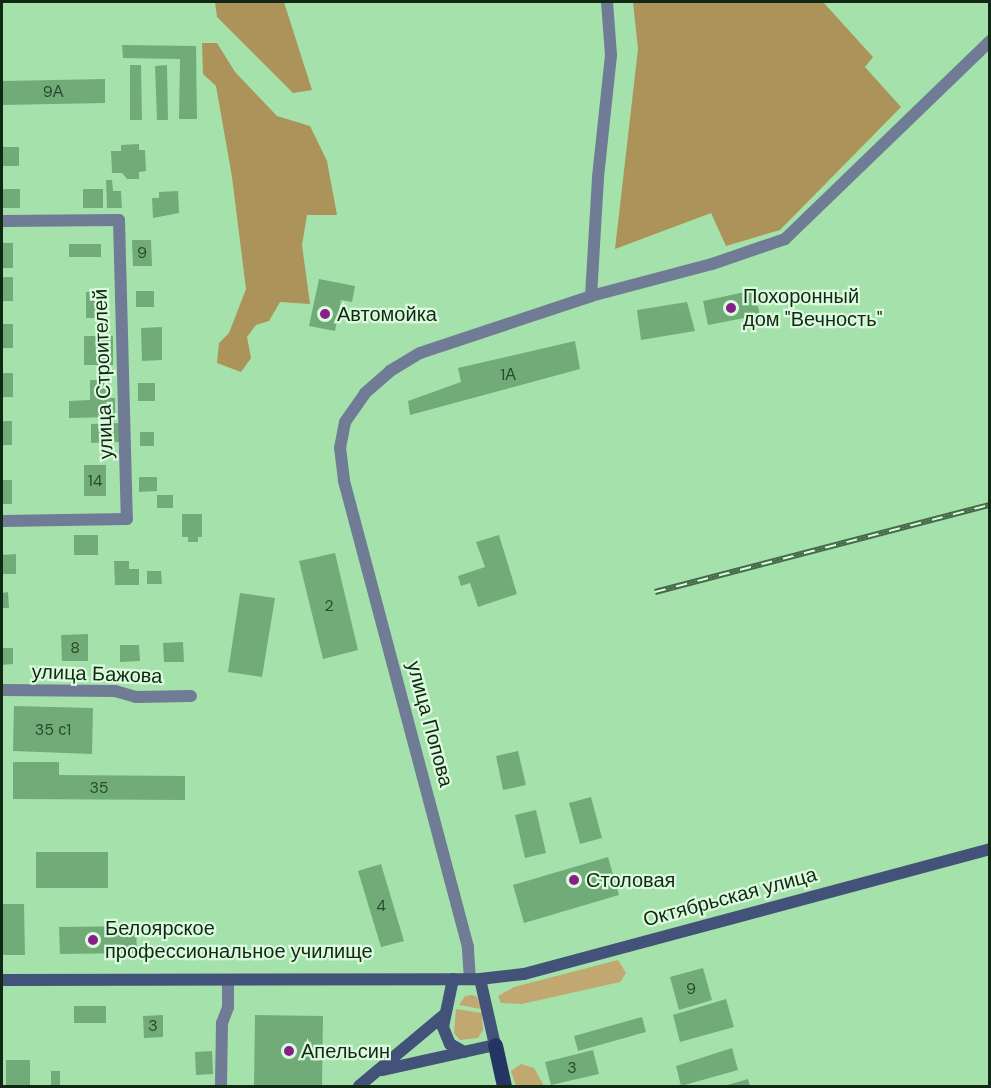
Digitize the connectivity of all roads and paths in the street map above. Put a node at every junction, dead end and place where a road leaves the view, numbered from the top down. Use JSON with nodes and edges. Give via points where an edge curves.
{"nodes":[{"id":1,"x":607,"y":2,"type":"edge"},
{"id":2,"x":990,"y":41,"type":"edge"},
{"id":3,"x":2,"y":221,"type":"edge"},
{"id":4,"x":591,"y":296,"type":"junction"},
{"id":5,"x":2,"y":521,"type":"edge"},
{"id":6,"x":2,"y":690,"type":"edge"},
{"id":7,"x":191,"y":696,"type":"dead end"},
{"id":8,"x":990,"y":849,"type":"edge"},
{"id":9,"x":453,"y":979,"type":"junction"},
{"id":10,"x":475,"y":979,"type":"junction"},
{"id":11,"x":2,"y":980,"type":"edge"},
{"id":12,"x":228,"y":980,"type":"junction"},
{"id":13,"x":444,"y":1015,"type":"junction"},
{"id":14,"x":495,"y":1045,"type":"junction"},
{"id":15,"x":464,"y":1052,"type":"junction"},
{"id":16,"x":382,"y":1070,"type":"junction"},
{"id":17,"x":221,"y":1086,"type":"edge"},
{"id":18,"x":358,"y":1086,"type":"edge"},
{"id":19,"x":504,"y":1086,"type":"edge"}],
"edges":[{"from":1,"to":4,"type":"street","via":[[611,56]]},
{"from":2,"to":4,"type":"street","name":"улица Попова","via":[[785,239],[712,264]]},
{"from":3,"to":5,"type":"street","name":"улица Строителей","via":[[119,220],[127,519]]},
{"from":4,"to":10,"type":"street","name":"улица Попова","via":[[420,353],[390,371],[365,393],[345,422],[340,448],[344,480]]},
{"from":6,"to":7,"type":"street","name":"улица Бажова"},
{"from":8,"to":10,"type":"street","name":"Октябрьская улица","via":[[524,974]]},
{"from":9,"to":10,"type":"street","name":"Октябрьская улица"},
{"from":9,"to":12,"type":"street"},
{"from":9,"to":13,"type":"street"},
{"from":10,"to":14,"type":"street"},
{"from":11,"to":12,"type":"street"},
{"from":12,"to":17,"type":"street","via":[[228,1007],[222,1023]]},
{"from":13,"to":15,"type":"street","via":[[445,1036]]},
{"from":13,"to":16,"type":"street"},
{"from":14,"to":15,"type":"street"},
{"from":14,"to":19,"type":"main road"},
{"from":15,"to":16,"type":"street"},
{"from":16,"to":18,"type":"street"}]}
